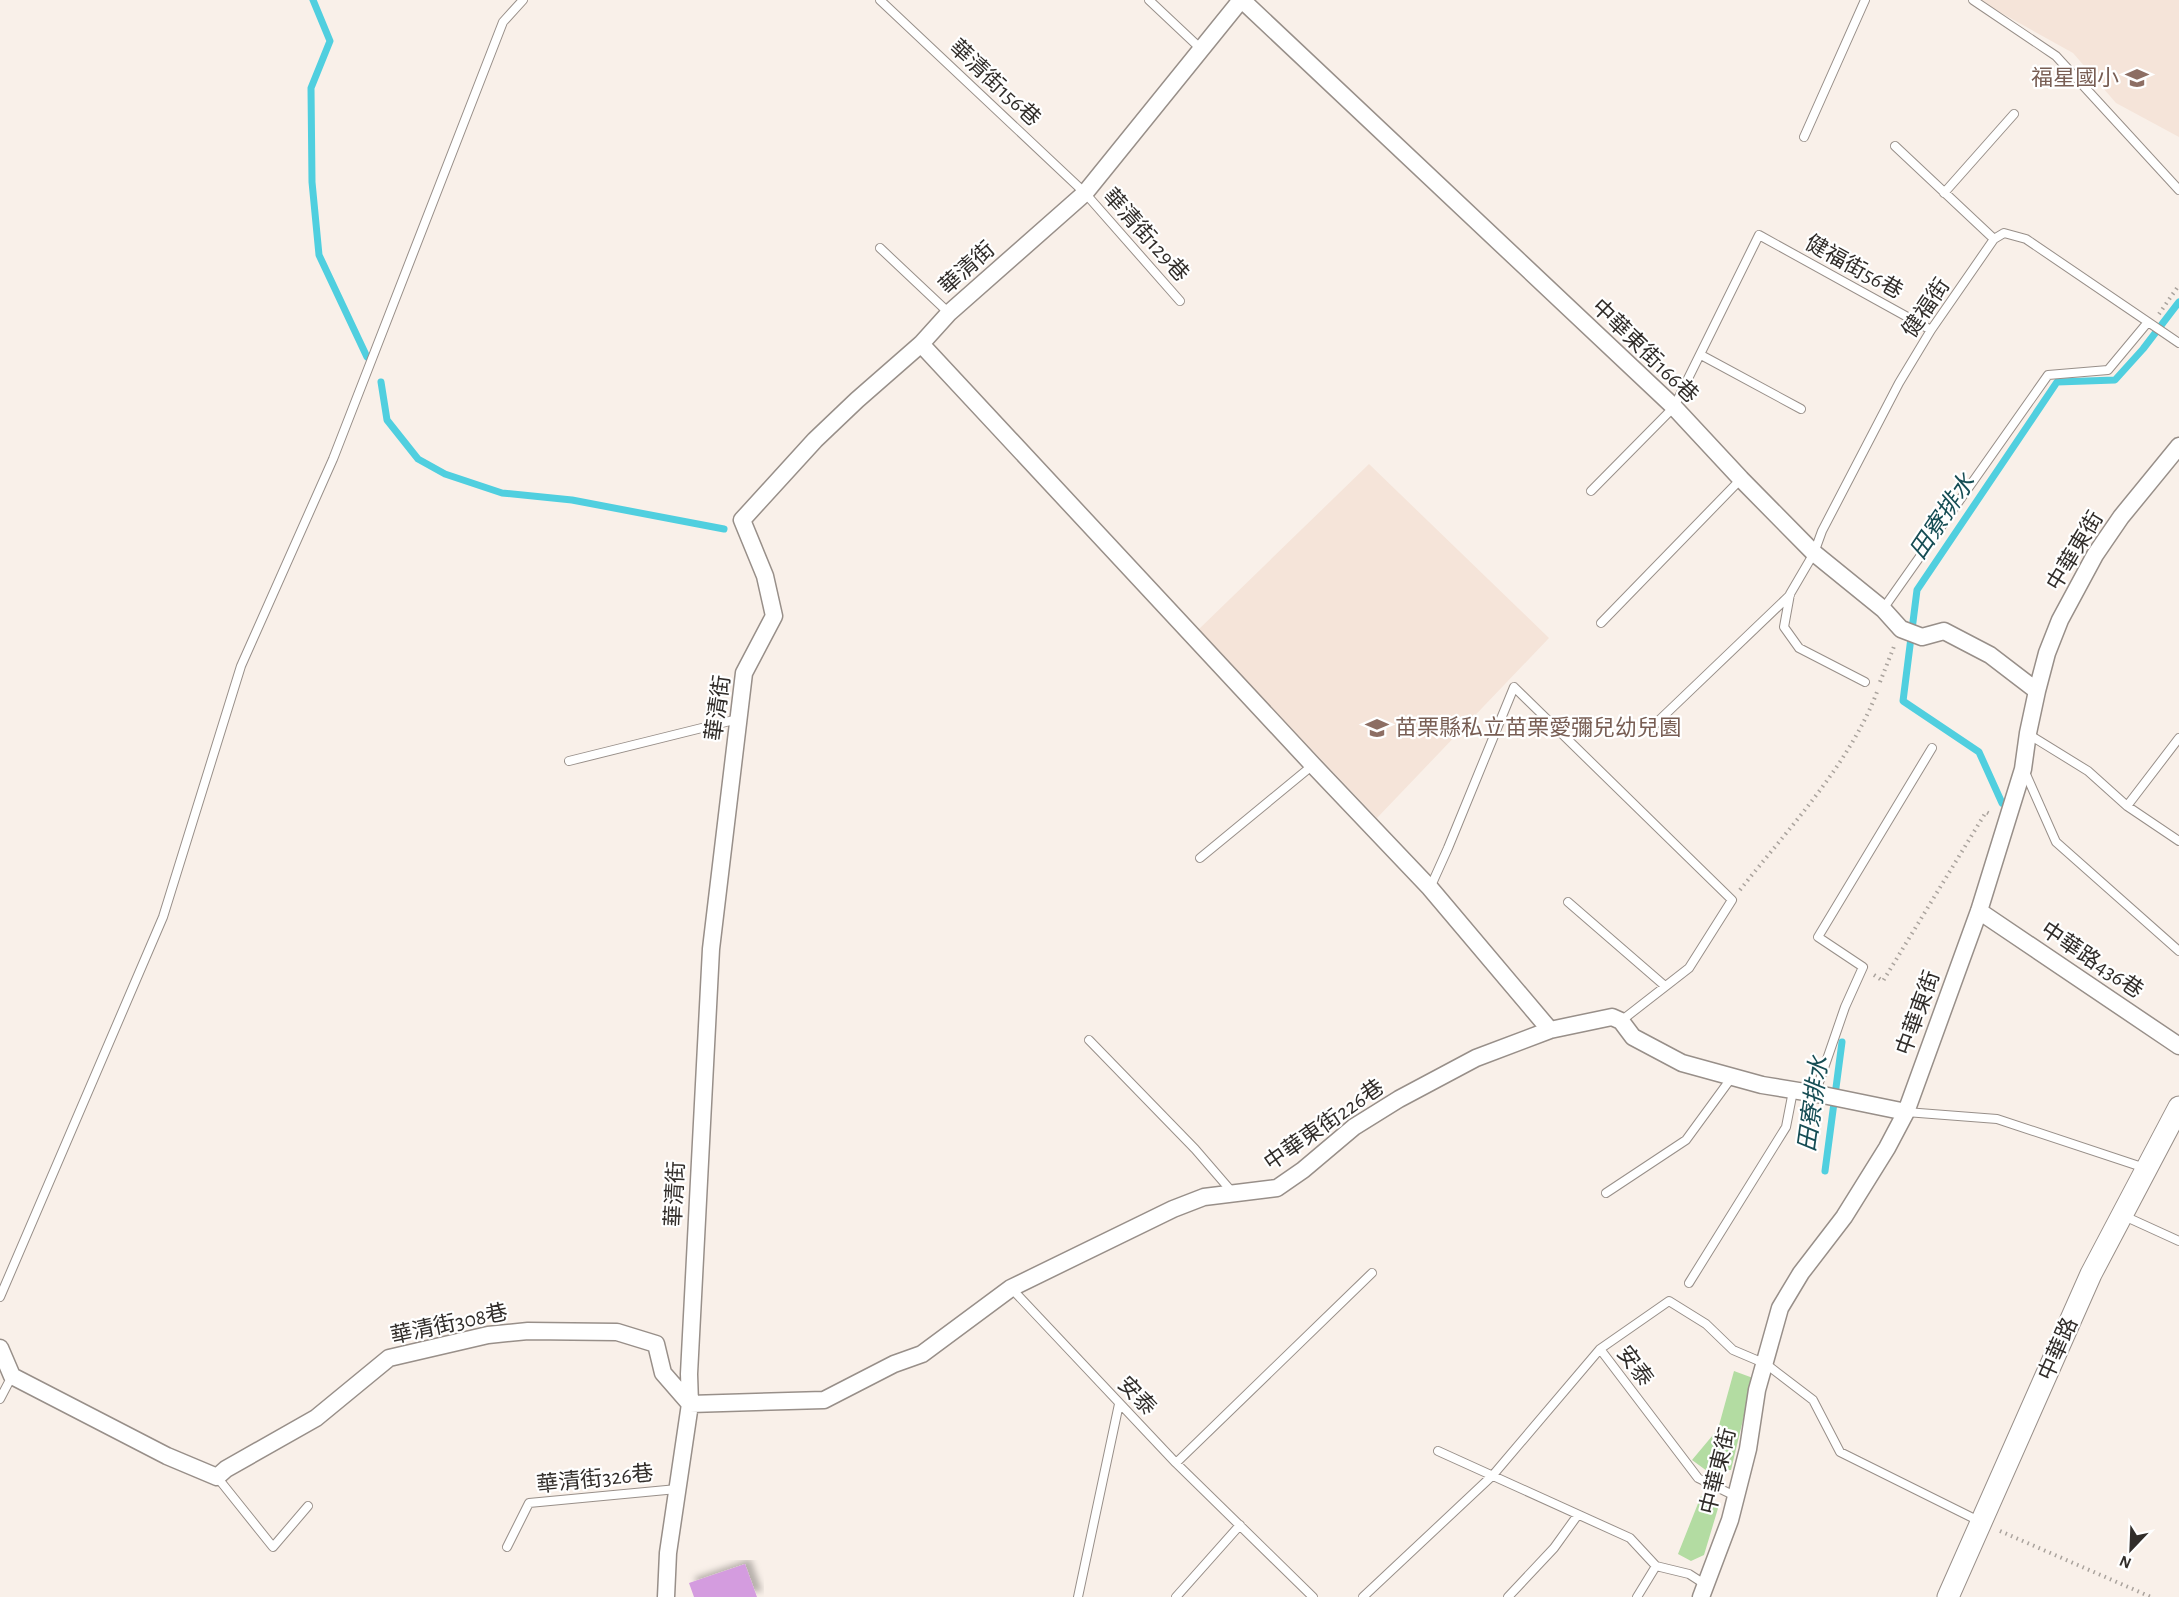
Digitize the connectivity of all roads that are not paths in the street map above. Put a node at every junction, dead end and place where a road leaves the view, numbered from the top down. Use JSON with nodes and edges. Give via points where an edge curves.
{"nodes":[{"id":1,"x":523,"y":0,"type":"edge"},
{"id":2,"x":880,"y":0,"type":"edge"},
{"id":3,"x":1149,"y":0,"type":"edge"},
{"id":4,"x":1241,"y":0,"type":"edge"},
{"id":5,"x":1865,"y":0,"type":"edge"},
{"id":6,"x":1973,"y":0,"type":"edge"},
{"id":7,"x":1201,"y":49,"type":"junction"},
{"id":8,"x":2014,"y":114,"type":"dead end"},
{"id":9,"x":1804,"y":137,"type":"dead end"},
{"id":10,"x":1895,"y":146,"type":"dead end"},
{"id":11,"x":2179,"y":190,"type":"edge"},
{"id":12,"x":1085,"y":193,"type":"junction"},
{"id":13,"x":1944,"y":193,"type":"junction"},
{"id":14,"x":1994,"y":239,"type":"junction"},
{"id":15,"x":880,"y":248,"type":"dead end"},
{"id":16,"x":1180,"y":301,"type":"dead end"},
{"id":17,"x":949,"y":314,"type":"junction"},
{"id":18,"x":2149,"y":323,"type":"junction"},
{"id":19,"x":1931,"y":330,"type":"junction"},
{"id":20,"x":2179,"y":343,"type":"edge"},
{"id":21,"x":921,"y":344,"type":"junction"},
{"id":22,"x":1701,"y":355,"type":"junction"},
{"id":23,"x":1674,"y":407,"type":"junction"},
{"id":24,"x":1802,"y":409,"type":"dead end"},
{"id":25,"x":2179,"y":446,"type":"edge"},
{"id":26,"x":1741,"y":479,"type":"junction"},
{"id":27,"x":1591,"y":491,"type":"dead end"},
{"id":28,"x":1814,"y":554,"type":"junction"},
{"id":29,"x":1790,"y":594,"type":"junction"},
{"id":30,"x":1883,"y":609,"type":"junction"},
{"id":31,"x":1600,"y":623,"type":"dead end"},
{"id":32,"x":1865,"y":682,"type":"dead end"},
{"id":33,"x":2037,"y":691,"type":"junction"},
{"id":34,"x":738,"y":719,"type":"junction"},
{"id":35,"x":1651,"y":728,"type":"dead end"},
{"id":36,"x":2028,"y":733,"type":"junction"},
{"id":37,"x":2179,"y":738,"type":"edge"},
{"id":38,"x":1932,"y":748,"type":"dead end"},
{"id":39,"x":568,"y":761,"type":"dead end"},
{"id":40,"x":1313,"y":765,"type":"junction"},
{"id":41,"x":2023,"y":769,"type":"junction"},
{"id":42,"x":2127,"y":807,"type":"junction"},
{"id":43,"x":2179,"y":841,"type":"edge"},
{"id":44,"x":1200,"y":858,"type":"dead end"},
{"id":45,"x":1430,"y":888,"type":"junction"},
{"id":46,"x":1568,"y":902,"type":"dead end"},
{"id":47,"x":1979,"y":911,"type":"junction"},
{"id":48,"x":2179,"y":951,"type":"edge"},
{"id":49,"x":1665,"y":986,"type":"junction"},
{"id":50,"x":1621,"y":1021,"type":"junction"},
{"id":51,"x":1550,"y":1030,"type":"junction"},
{"id":52,"x":1089,"y":1040,"type":"dead end"},
{"id":53,"x":2179,"y":1046,"type":"edge"},
{"id":54,"x":1732,"y":1077,"type":"junction"},
{"id":55,"x":1793,"y":1091,"type":"junction"},
{"id":56,"x":1819,"y":1094,"type":"junction"},
{"id":57,"x":2179,"y":1107,"type":"edge"},
{"id":58,"x":1906,"y":1112,"type":"junction"},
{"id":59,"x":2145,"y":1168,"type":"junction"},
{"id":60,"x":1606,"y":1193,"type":"dead end"},
{"id":61,"x":1234,"y":1194,"type":"junction"},
{"id":62,"x":2122,"y":1215,"type":"junction"},
{"id":63,"x":2179,"y":1241,"type":"edge"},
{"id":64,"x":1372,"y":1274,"type":"dead end"},
{"id":65,"x":1689,"y":1283,"type":"dead end"},
{"id":66,"x":1011,"y":1288,"type":"junction"},
{"id":67,"x":0,"y":1297,"type":"edge"},
{"id":68,"x":0,"y":1348,"type":"edge"},
{"id":69,"x":1600,"y":1349,"type":"junction"},
{"id":70,"x":1766,"y":1364,"type":"junction"},
{"id":71,"x":12,"y":1376,"type":"junction"},
{"id":72,"x":0,"y":1399,"type":"edge"},
{"id":73,"x":690,"y":1404,"type":"junction"},
{"id":74,"x":1119,"y":1404,"type":"junction"},
{"id":75,"x":1438,"y":1451,"type":"dead end"},
{"id":76,"x":1176,"y":1463,"type":"junction"},
{"id":77,"x":1493,"y":1475,"type":"junction"},
{"id":78,"x":217,"y":1477,"type":"junction"},
{"id":79,"x":677,"y":1489,"type":"junction"},
{"id":80,"x":1735,"y":1496,"type":"junction"},
{"id":81,"x":308,"y":1506,"type":"dead end"},
{"id":82,"x":1577,"y":1516,"type":"junction"},
{"id":83,"x":1981,"y":1522,"type":"junction"},
{"id":84,"x":1240,"y":1526,"type":"junction"},
{"id":85,"x":507,"y":1547,"type":"dead end"},
{"id":86,"x":1656,"y":1566,"type":"junction"},
{"id":87,"x":1704,"y":1591,"type":"edge"},
{"id":88,"x":1310,"y":1596,"type":"edge"},
{"id":89,"x":666,"y":1597,"type":"edge"},
{"id":90,"x":1078,"y":1597,"type":"edge"},
{"id":91,"x":1176,"y":1597,"type":"edge"},
{"id":92,"x":1363,"y":1597,"type":"edge"},
{"id":93,"x":1508,"y":1597,"type":"edge"},
{"id":94,"x":1637,"y":1597,"type":"edge"},
{"id":95,"x":1948,"y":1597,"type":"edge"}],
"edges":[{"from":1,"to":67,"type":"lane","via":[[502,22],[333,459],[241,666],[163,917]]},
{"from":2,"to":12,"type":"lane","name":"華清街156巷"},
{"from":3,"to":7,"type":"lane"},
{"from":4,"to":7,"type":"street","name":"華清街"},
{"from":4,"to":23,"type":"street","name":"中華東街166巷"},
{"from":5,"to":9,"type":"lane"},
{"from":6,"to":11,"type":"lane","via":[[2056,56]]},
{"from":7,"to":12,"type":"street","name":"華清街"},
{"from":8,"to":13,"type":"lane"},
{"from":10,"to":13,"type":"lane"},
{"from":12,"to":16,"type":"lane","name":"華清街129巷"},
{"from":12,"to":17,"type":"street","name":"華清街"},
{"from":13,"to":14,"type":"lane"},
{"from":14,"to":18,"type":"lane","via":[[2004,233],[2026,239]]},
{"from":14,"to":19,"type":"lane","name":"健福街"},
{"from":15,"to":17,"type":"lane"},
{"from":17,"to":21,"type":"street","name":"華清街"},
{"from":18,"to":20,"type":"lane"},
{"from":18,"to":30,"type":"lane","via":[[2108,370],[2048,375]]},
{"from":19,"to":22,"type":"lane","name":"健福街56巷","via":[[1760,235]]},
{"from":19,"to":28,"type":"lane","name":"健福街","via":[[1899,382],[1822,531]]},
{"from":21,"to":34,"type":"street","name":"華清街","via":[[815,441],[742,520],[765,576],[774,616],[744,673]]},
{"from":21,"to":40,"type":"street"},
{"from":22,"to":23,"type":"lane"},
{"from":22,"to":24,"type":"lane"},
{"from":23,"to":26,"type":"street","name":"中華東街166巷"},
{"from":23,"to":27,"type":"lane"},
{"from":25,"to":33,"type":"street","name":"中華東街","via":[[2095,555],[2061,620]]},
{"from":26,"to":28,"type":"street","name":"中華東街166巷"},
{"from":26,"to":31,"type":"lane"},
{"from":28,"to":29,"type":"lane","name":"健福街"},
{"from":28,"to":30,"type":"street","name":"中華東街166巷"},
{"from":29,"to":32,"type":"lane","name":"健福街","via":[[1784,627],[1799,648]]},
{"from":29,"to":35,"type":"lane","name":"健福街"},
{"from":30,"to":33,"type":"street","name":"中華東街166巷","via":[[1900,629],[1922,637],[1944,631],[1990,656]]},
{"from":33,"to":36,"type":"street","name":"中華東街"},
{"from":34,"to":39,"type":"lane"},
{"from":34,"to":73,"type":"street","name":"華清街","via":[[711,950]]},
{"from":36,"to":41,"type":"street","name":"中華東街"},
{"from":36,"to":42,"type":"lane","via":[[2088,771]]},
{"from":37,"to":42,"type":"lane"},
{"from":38,"to":56,"type":"lane","via":[[1818,937],[1863,967],[1845,1007]]},
{"from":40,"to":44,"type":"lane"},
{"from":40,"to":45,"type":"street"},
{"from":41,"to":47,"type":"street","name":"中華東街"},
{"from":41,"to":48,"type":"lane","via":[[2056,842]]},
{"from":42,"to":43,"type":"lane"},
{"from":45,"to":49,"type":"lane","via":[[1514,687],[1732,900],[1689,968]]},
{"from":45,"to":51,"type":"street"},
{"from":46,"to":49,"type":"lane"},
{"from":47,"to":53,"type":"street","name":"中華路436巷"},
{"from":47,"to":58,"type":"street","name":"中華東街"},
{"from":49,"to":50,"type":"lane"},
{"from":50,"to":51,"type":"street","name":"中華東街226巷","via":[[1612,1017]]},
{"from":50,"to":54,"type":"street","via":[[1633,1036],[1682,1063]]},
{"from":51,"to":61,"type":"street","name":"中華東街226巷","via":[[1476,1058],[1399,1099],[1354,1127],[1277,1188]]},
{"from":52,"to":61,"type":"lane"},
{"from":54,"to":55,"type":"street"},
{"from":54,"to":60,"type":"lane","via":[[1686,1140]]},
{"from":55,"to":56,"type":"street"},
{"from":55,"to":65,"type":"lane","via":[[1786,1127]]},
{"from":56,"to":58,"type":"street"},
{"from":57,"to":59,"type":"street","name":"中華路"},
{"from":58,"to":59,"type":"lane","via":[[1997,1119]]},
{"from":58,"to":70,"type":"street","name":"中華東街","via":[[1844,1217],[1780,1308]]},
{"from":59,"to":62,"type":"street","name":"中華路"},
{"from":61,"to":66,"type":"street","name":"中華東街226巷","via":[[1203,1197],[1173,1209]]},
{"from":62,"to":63,"type":"lane"},
{"from":62,"to":83,"type":"street","name":"中華路","via":[[2091,1274]]},
{"from":64,"to":76,"type":"lane"},
{"from":66,"to":73,"type":"street","name":"中華東街226巷","via":[[922,1354],[824,1400]]},
{"from":66,"to":74,"type":"lane","name":"安泰"},
{"from":68,"to":71,"type":"street"},
{"from":69,"to":70,"type":"lane","via":[[1669,1301],[1706,1324],[1733,1350]]},
{"from":69,"to":77,"type":"lane","name":"安泰"},
{"from":69,"to":80,"type":"lane","name":"安泰","via":[[1698,1478]]},
{"from":70,"to":80,"type":"street","name":"中華東街"},
{"from":70,"to":83,"type":"lane","via":[[1813,1401],[1840,1452]]},
{"from":71,"to":72,"type":"lane"},
{"from":71,"to":78,"type":"street","via":[[167,1456]]},
{"from":73,"to":78,"type":"street","name":"華清街308巷","via":[[663,1373],[656,1344],[616,1332],[528,1330],[488,1335],[389,1358],[316,1418]]},
{"from":73,"to":79,"type":"street","name":"華清街"},
{"from":74,"to":76,"type":"lane","name":"安泰"},
{"from":74,"to":90,"type":"lane"},
{"from":75,"to":77,"type":"lane"},
{"from":76,"to":84,"type":"lane","name":"安泰"},
{"from":77,"to":82,"type":"lane"},
{"from":77,"to":92,"type":"lane","name":"安泰"},
{"from":78,"to":81,"type":"lane","via":[[273,1546]]},
{"from":79,"to":85,"type":"lane","name":"華清街326巷","via":[[529,1503]]},
{"from":79,"to":89,"type":"street","name":"華清街"},
{"from":80,"to":87,"type":"street","name":"中華東街"},
{"from":82,"to":86,"type":"lane","via":[[1630,1538]]},
{"from":82,"to":93,"type":"lane","via":[[1554,1548]]},
{"from":83,"to":95,"type":"street","name":"中華路"},
{"from":84,"to":88,"type":"lane","name":"安泰"},
{"from":84,"to":91,"type":"lane"},
{"from":86,"to":87,"type":"lane","via":[[1689,1574]]},
{"from":86,"to":94,"type":"lane"}]}
